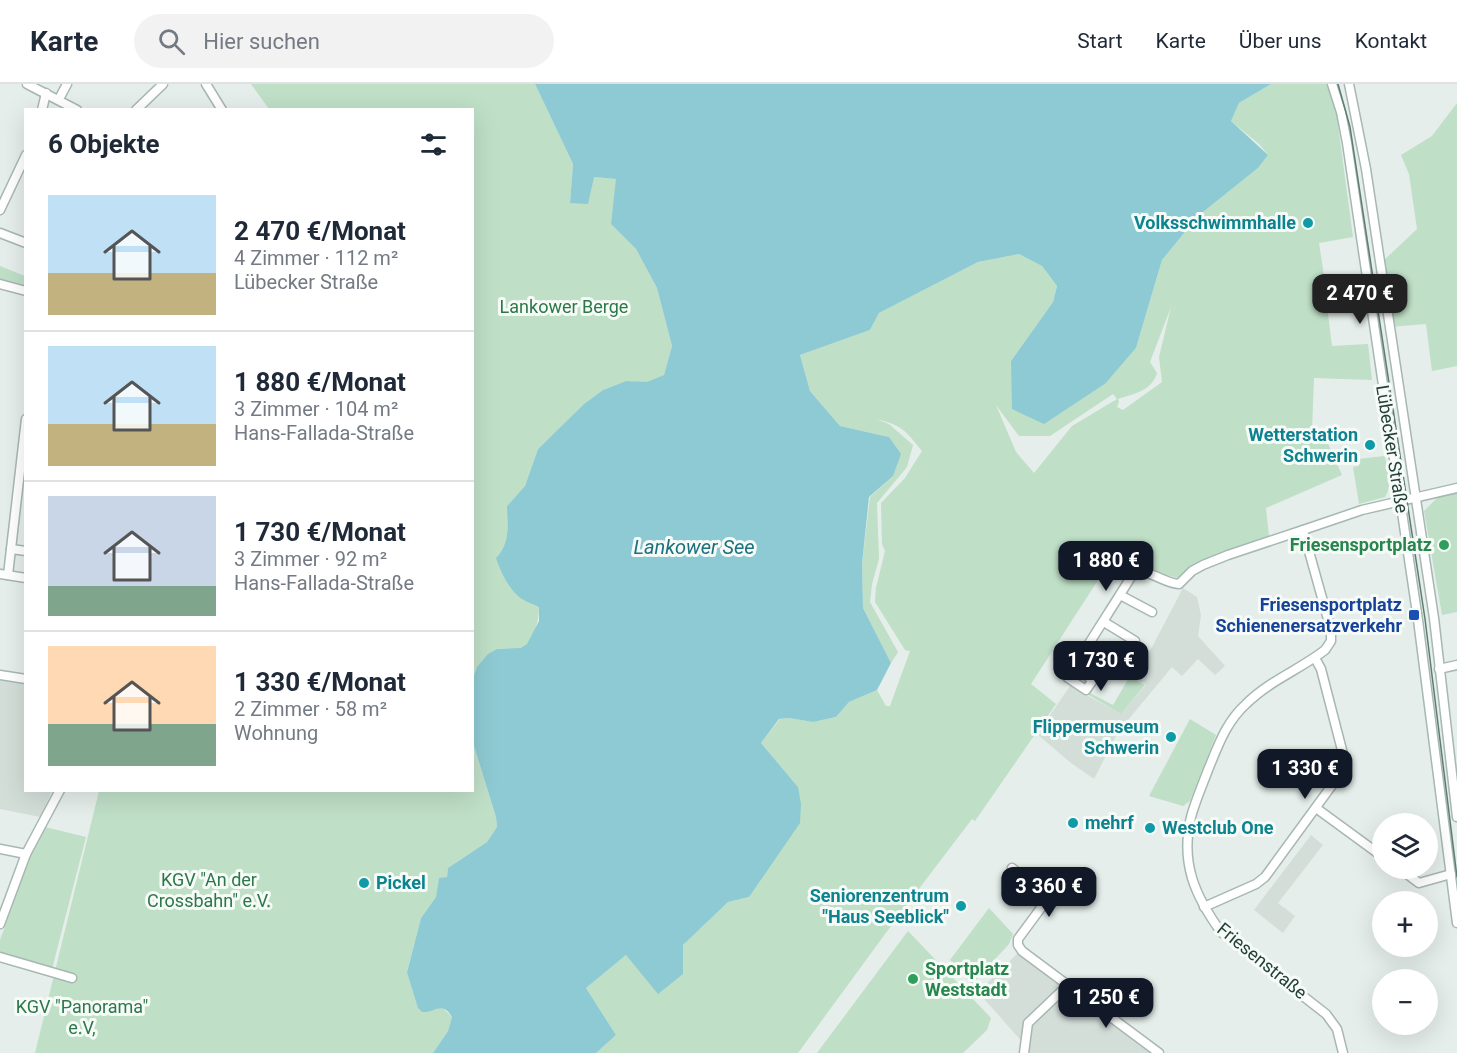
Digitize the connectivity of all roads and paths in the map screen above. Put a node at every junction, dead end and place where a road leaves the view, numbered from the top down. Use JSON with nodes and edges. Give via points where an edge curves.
{"nodes":[{"id":1,"x":27,"y":84,"type":"edge"},
{"id":2,"x":67,"y":84,"type":"edge"},
{"id":3,"x":163,"y":84,"type":"edge"},
{"id":4,"x":206,"y":84,"type":"edge"},
{"id":5,"x":1332,"y":84,"type":"edge"},
{"id":6,"x":1349,"y":84,"type":"edge"},
{"id":7,"x":46,"y":93,"type":"junction"},
{"id":8,"x":59,"y":99,"type":"junction"},
{"id":9,"x":42,"y":108,"type":"edge"},
{"id":10,"x":74,"y":108,"type":"edge"},
{"id":11,"x":138,"y":108,"type":"edge"},
{"id":12,"x":221,"y":108,"type":"edge"},
{"id":13,"x":24,"y":159,"type":"edge"},
{"id":14,"x":0,"y":210,"type":"edge"},
{"id":15,"x":0,"y":233,"type":"edge"},
{"id":16,"x":24,"y":242,"type":"edge"},
{"id":17,"x":0,"y":284,"type":"edge"},
{"id":18,"x":24,"y":290,"type":"edge"},
{"id":19,"x":24,"y":436,"type":"edge"},
{"id":20,"x":1457,"y":488,"type":"edge"},
{"id":21,"x":1416,"y":498,"type":"junction"},
{"id":22,"x":1400,"y":502,"type":"junction"},
{"id":23,"x":1303,"y":530,"type":"junction"},
{"id":24,"x":11,"y":549,"type":"junction"},
{"id":25,"x":24,"y":551,"type":"edge"},
{"id":26,"x":4,"y":574,"type":"edge"},
{"id":27,"x":24,"y":578,"type":"edge"},
{"id":28,"x":1120,"y":595,"type":"junction"},
{"id":29,"x":1152,"y":612,"type":"dead end"},
{"id":30,"x":1104,"y":622,"type":"junction"},
{"id":31,"x":1136,"y":642,"type":"dead end"},
{"id":32,"x":1315,"y":658,"type":"junction"},
{"id":33,"x":1106,"y":659,"type":"dead end"},
{"id":34,"x":1457,"y":665,"type":"edge"},
{"id":35,"x":1440,"y":669,"type":"junction"},
{"id":36,"x":0,"y":675,"type":"edge"},
{"id":37,"x":24,"y":679,"type":"edge"},
{"id":38,"x":59,"y":792,"type":"edge"},
{"id":39,"x":1316,"y":808,"type":"junction"},
{"id":40,"x":1457,"y":817,"type":"edge"},
{"id":41,"x":0,"y":849,"type":"edge"},
{"id":42,"x":1372,"y":849,"type":"edge"},
{"id":43,"x":26,"y":854,"type":"junction"},
{"id":44,"x":1012,"y":868,"type":"dead end"},
{"id":45,"x":1451,"y":874,"type":"junction"},
{"id":46,"x":1438,"y":878,"type":"edge"},
{"id":47,"x":1414,"y":879,"type":"edge"},
{"id":48,"x":1433,"y":879,"type":"edge"},
{"id":49,"x":1204,"y":907,"type":"junction"},
{"id":50,"x":1457,"y":922,"type":"edge"},
{"id":51,"x":0,"y":924,"type":"edge"},
{"id":52,"x":0,"y":957,"type":"edge"},
{"id":53,"x":72,"y":978,"type":"dead end"},
{"id":54,"x":1068,"y":985,"type":"junction"},
{"id":55,"x":1024,"y":1053,"type":"edge"},
{"id":56,"x":1159,"y":1053,"type":"edge"},
{"id":57,"x":1343,"y":1053,"type":"edge"}],
"edges":[{"from":1,"to":7,"type":"street"},
{"from":2,"to":8,"type":"street"},
{"from":3,"to":11,"type":"street"},
{"from":4,"to":12,"type":"street"},
{"from":5,"to":22,"type":"street","name":"Lübecker Straße","via":[[1347,143]]},
{"from":6,"to":21,"type":"street","name":"Lübecker Straße","via":[[1366,170]]},
{"from":7,"to":8,"type":"street"},
{"from":7,"to":9,"type":"street"},
{"from":8,"to":10,"type":"street"},
{"from":13,"to":14,"type":"street"},
{"from":15,"to":16,"type":"street"},
{"from":17,"to":18,"type":"street"},
{"from":19,"to":24,"type":"street"},
{"from":20,"to":21,"type":"street"},
{"from":21,"to":22,"type":"street"},
{"from":21,"to":35,"type":"street","name":"Lübecker Straße"},
{"from":22,"to":23,"type":"street"},
{"from":22,"to":45,"type":"street","name":"Lübecker Straße"},
{"from":23,"to":28,"type":"street","via":[[1203,565],[1179,584],[1136,571]]},
{"from":23,"to":32,"type":"street","name":"Friesenstraße","via":[[1331,630],[1331,641]]},
{"from":24,"to":25,"type":"street"},
{"from":24,"to":26,"type":"street"},
{"from":26,"to":27,"type":"street"},
{"from":28,"to":29,"type":"street"},
{"from":28,"to":30,"type":"street"},
{"from":30,"to":31,"type":"street"},
{"from":30,"to":33,"type":"street","via":[[1068,678],[1086,690]]},
{"from":32,"to":39,"type":"street","via":[[1343,754],[1338,777]]},
{"from":32,"to":49,"type":"street","name":"Friesenstraße","via":[[1253,697],[1223,733],[1189,829],[1190,873]]},
{"from":34,"to":35,"type":"street"},
{"from":35,"to":40,"type":"street","name":"Lübecker Straße"},
{"from":36,"to":37,"type":"street"},
{"from":38,"to":43,"type":"street"},
{"from":39,"to":42,"type":"street"},
{"from":39,"to":49,"type":"street","via":[[1265,877]]},
{"from":41,"to":43,"type":"street"},
{"from":43,"to":51,"type":"street"},
{"from":44,"to":54,"type":"street","via":[[1049,897],[1018,939],[1018,945]]},
{"from":45,"to":46,"type":"street"},
{"from":45,"to":50,"type":"street","name":"Lübecker Straße"},
{"from":47,"to":48,"type":"street","via":[[1419,883]]},
{"from":49,"to":57,"type":"street","name":"Friesenstraße","via":[[1221,932],[1326,1014],[1337,1029]]},
{"from":52,"to":53,"type":"street"},
{"from":54,"to":55,"type":"street","via":[[1028,1023]]},
{"from":54,"to":56,"type":"street"}]}
